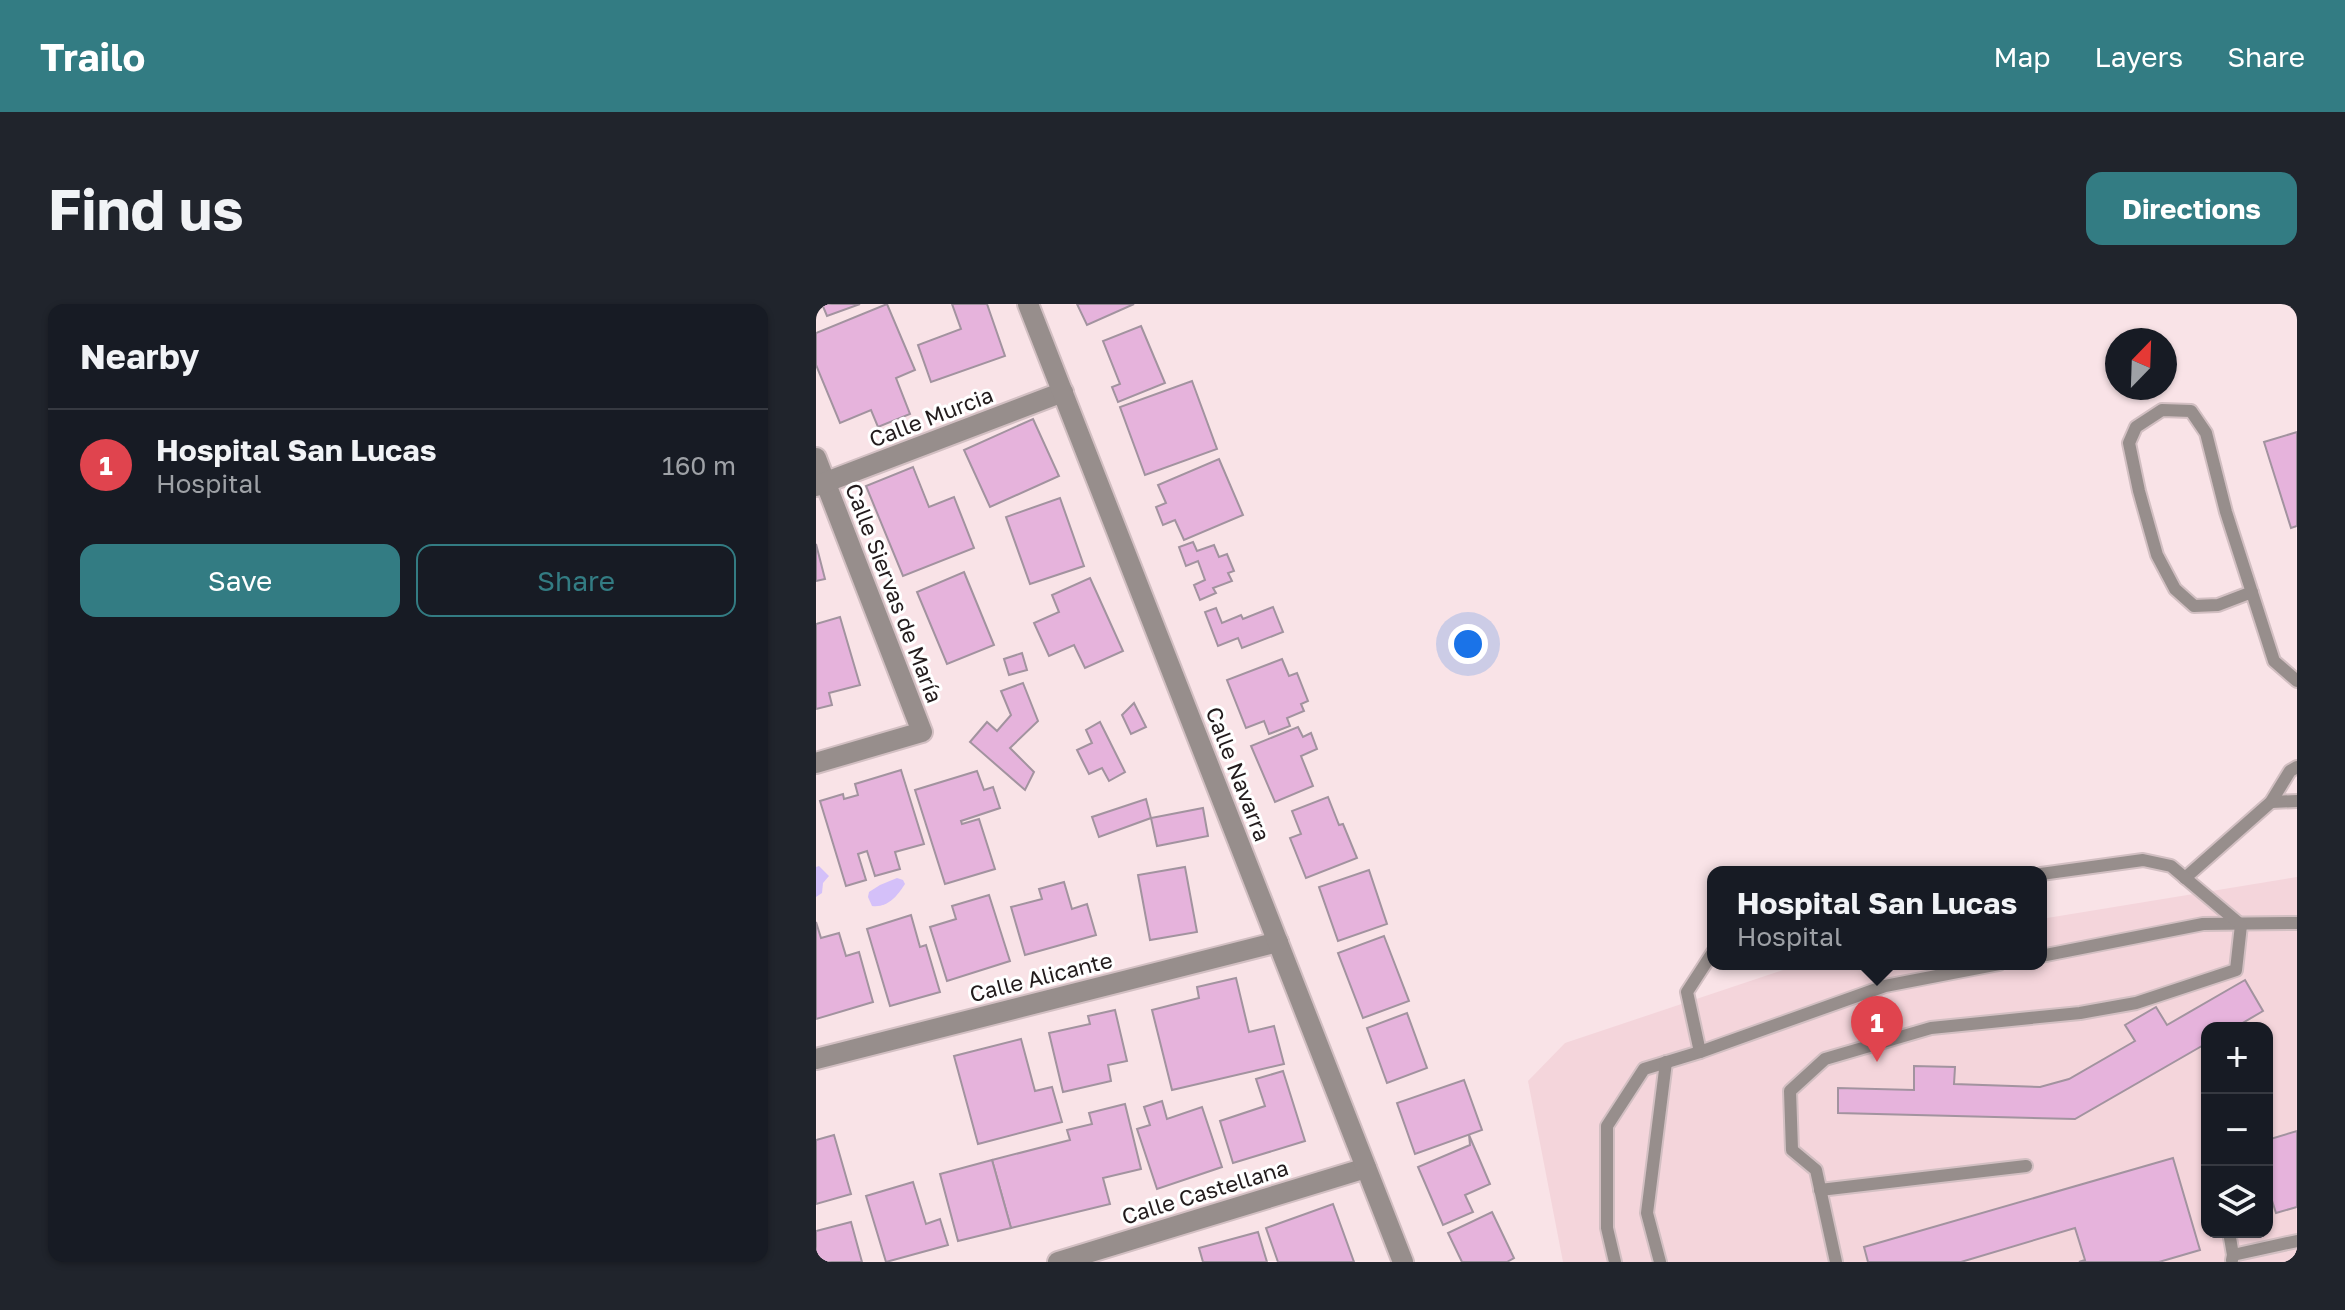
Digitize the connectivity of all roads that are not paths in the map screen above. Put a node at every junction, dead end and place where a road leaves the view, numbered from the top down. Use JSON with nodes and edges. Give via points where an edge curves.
{"nodes":[{"id":1,"x":1028,"y":304,"type":"edge"},
{"id":2,"x":1063,"y":392,"type":"junction"},
{"id":3,"x":816,"y":458,"type":"edge"},
{"id":4,"x":821,"y":485,"type":"edge"},
{"id":5,"x":2252,"y":592,"type":"junction"},
{"id":6,"x":2297,"y":681,"type":"edge"},
{"id":7,"x":816,"y":763,"type":"edge"},
{"id":8,"x":2297,"y":767,"type":"edge"},
{"id":9,"x":2297,"y":801,"type":"edge"},
{"id":10,"x":2271,"y":802,"type":"junction"},
{"id":11,"x":2047,"y":873,"type":"edge"},
{"id":12,"x":2185,"y":878,"type":"junction"},
{"id":13,"x":2297,"y":923,"type":"edge"},
{"id":14,"x":2241,"y":925,"type":"junction"},
{"id":15,"x":1278,"y":942,"type":"junction"},
{"id":16,"x":2047,"y":955,"type":"edge"},
{"id":17,"x":1707,"y":961,"type":"edge"},
{"id":18,"x":1968,"y":970,"type":"edge"},
{"id":19,"x":1700,"y":1052,"type":"junction"},
{"id":20,"x":816,"y":1059,"type":"edge"},
{"id":21,"x":1666,"y":1062,"type":"junction"},
{"id":22,"x":2026,"y":1166,"type":"dead end"},
{"id":23,"x":1366,"y":1168,"type":"junction"},
{"id":24,"x":1820,"y":1190,"type":"junction"},
{"id":25,"x":2230,"y":1238,"type":"edge"},
{"id":26,"x":2297,"y":1241,"type":"edge"},
{"id":27,"x":2232,"y":1259,"type":"edge"},
{"id":28,"x":1058,"y":1262,"type":"edge"},
{"id":29,"x":1403,"y":1262,"type":"edge"},
{"id":30,"x":1615,"y":1262,"type":"edge"},
{"id":31,"x":1660,"y":1262,"type":"edge"},
{"id":32,"x":1836,"y":1262,"type":"edge"}],
"edges":[{"from":1,"to":2,"type":"street","name":"Calle Navarra"},
{"from":2,"to":4,"type":"street","name":"Calle Murcia"},
{"from":2,"to":15,"type":"street","name":"Calle Navarra"},
{"from":3,"to":4,"type":"street","name":"Calle Siervas de María"},
{"from":4,"to":7,"type":"street","name":"Calle Siervas de María","via":[[922,732]]},
{"from":5,"to":5,"type":"lane","via":[[2206,433],[2191,411],[2162,410],[2136,427],[2129,443],[2157,555],[2175,589],[2194,606],[2218,605]]},
{"from":5,"to":6,"type":"lane","via":[[2274,661]]},
{"from":8,"to":10,"type":"lane"},
{"from":9,"to":10,"type":"lane"},
{"from":10,"to":12,"type":"lane"},
{"from":11,"to":12,"type":"lane","via":[[2143,860],[2171,866]]},
{"from":12,"to":14,"type":"lane"},
{"from":13,"to":14,"type":"lane"},
{"from":14,"to":16,"type":"lane","via":[[2203,924]]},
{"from":14,"to":24,"type":"lane","via":[[2236,970],[2136,1003],[1931,1028],[1825,1059],[1790,1091],[1792,1150],[1816,1170]]},
{"from":15,"to":20,"type":"street","name":"Calle Alicante"},
{"from":15,"to":23,"type":"street","name":"Calle Navarra"},
{"from":17,"to":19,"type":"lane","via":[[1687,992]]},
{"from":18,"to":19,"type":"lane","via":[[1885,986]]},
{"from":19,"to":21,"type":"lane"},
{"from":21,"to":30,"type":"lane","via":[[1644,1069],[1607,1126],[1607,1228]]},
{"from":21,"to":31,"type":"lane","via":[[1647,1213]]},
{"from":22,"to":24,"type":"lane"},
{"from":23,"to":28,"type":"street","name":"Calle Castellana"},
{"from":23,"to":29,"type":"street","name":"Calle Navarra"},
{"from":24,"to":32,"type":"lane"},
{"from":25,"to":27,"type":"lane"},
{"from":26,"to":27,"type":"lane"}]}
